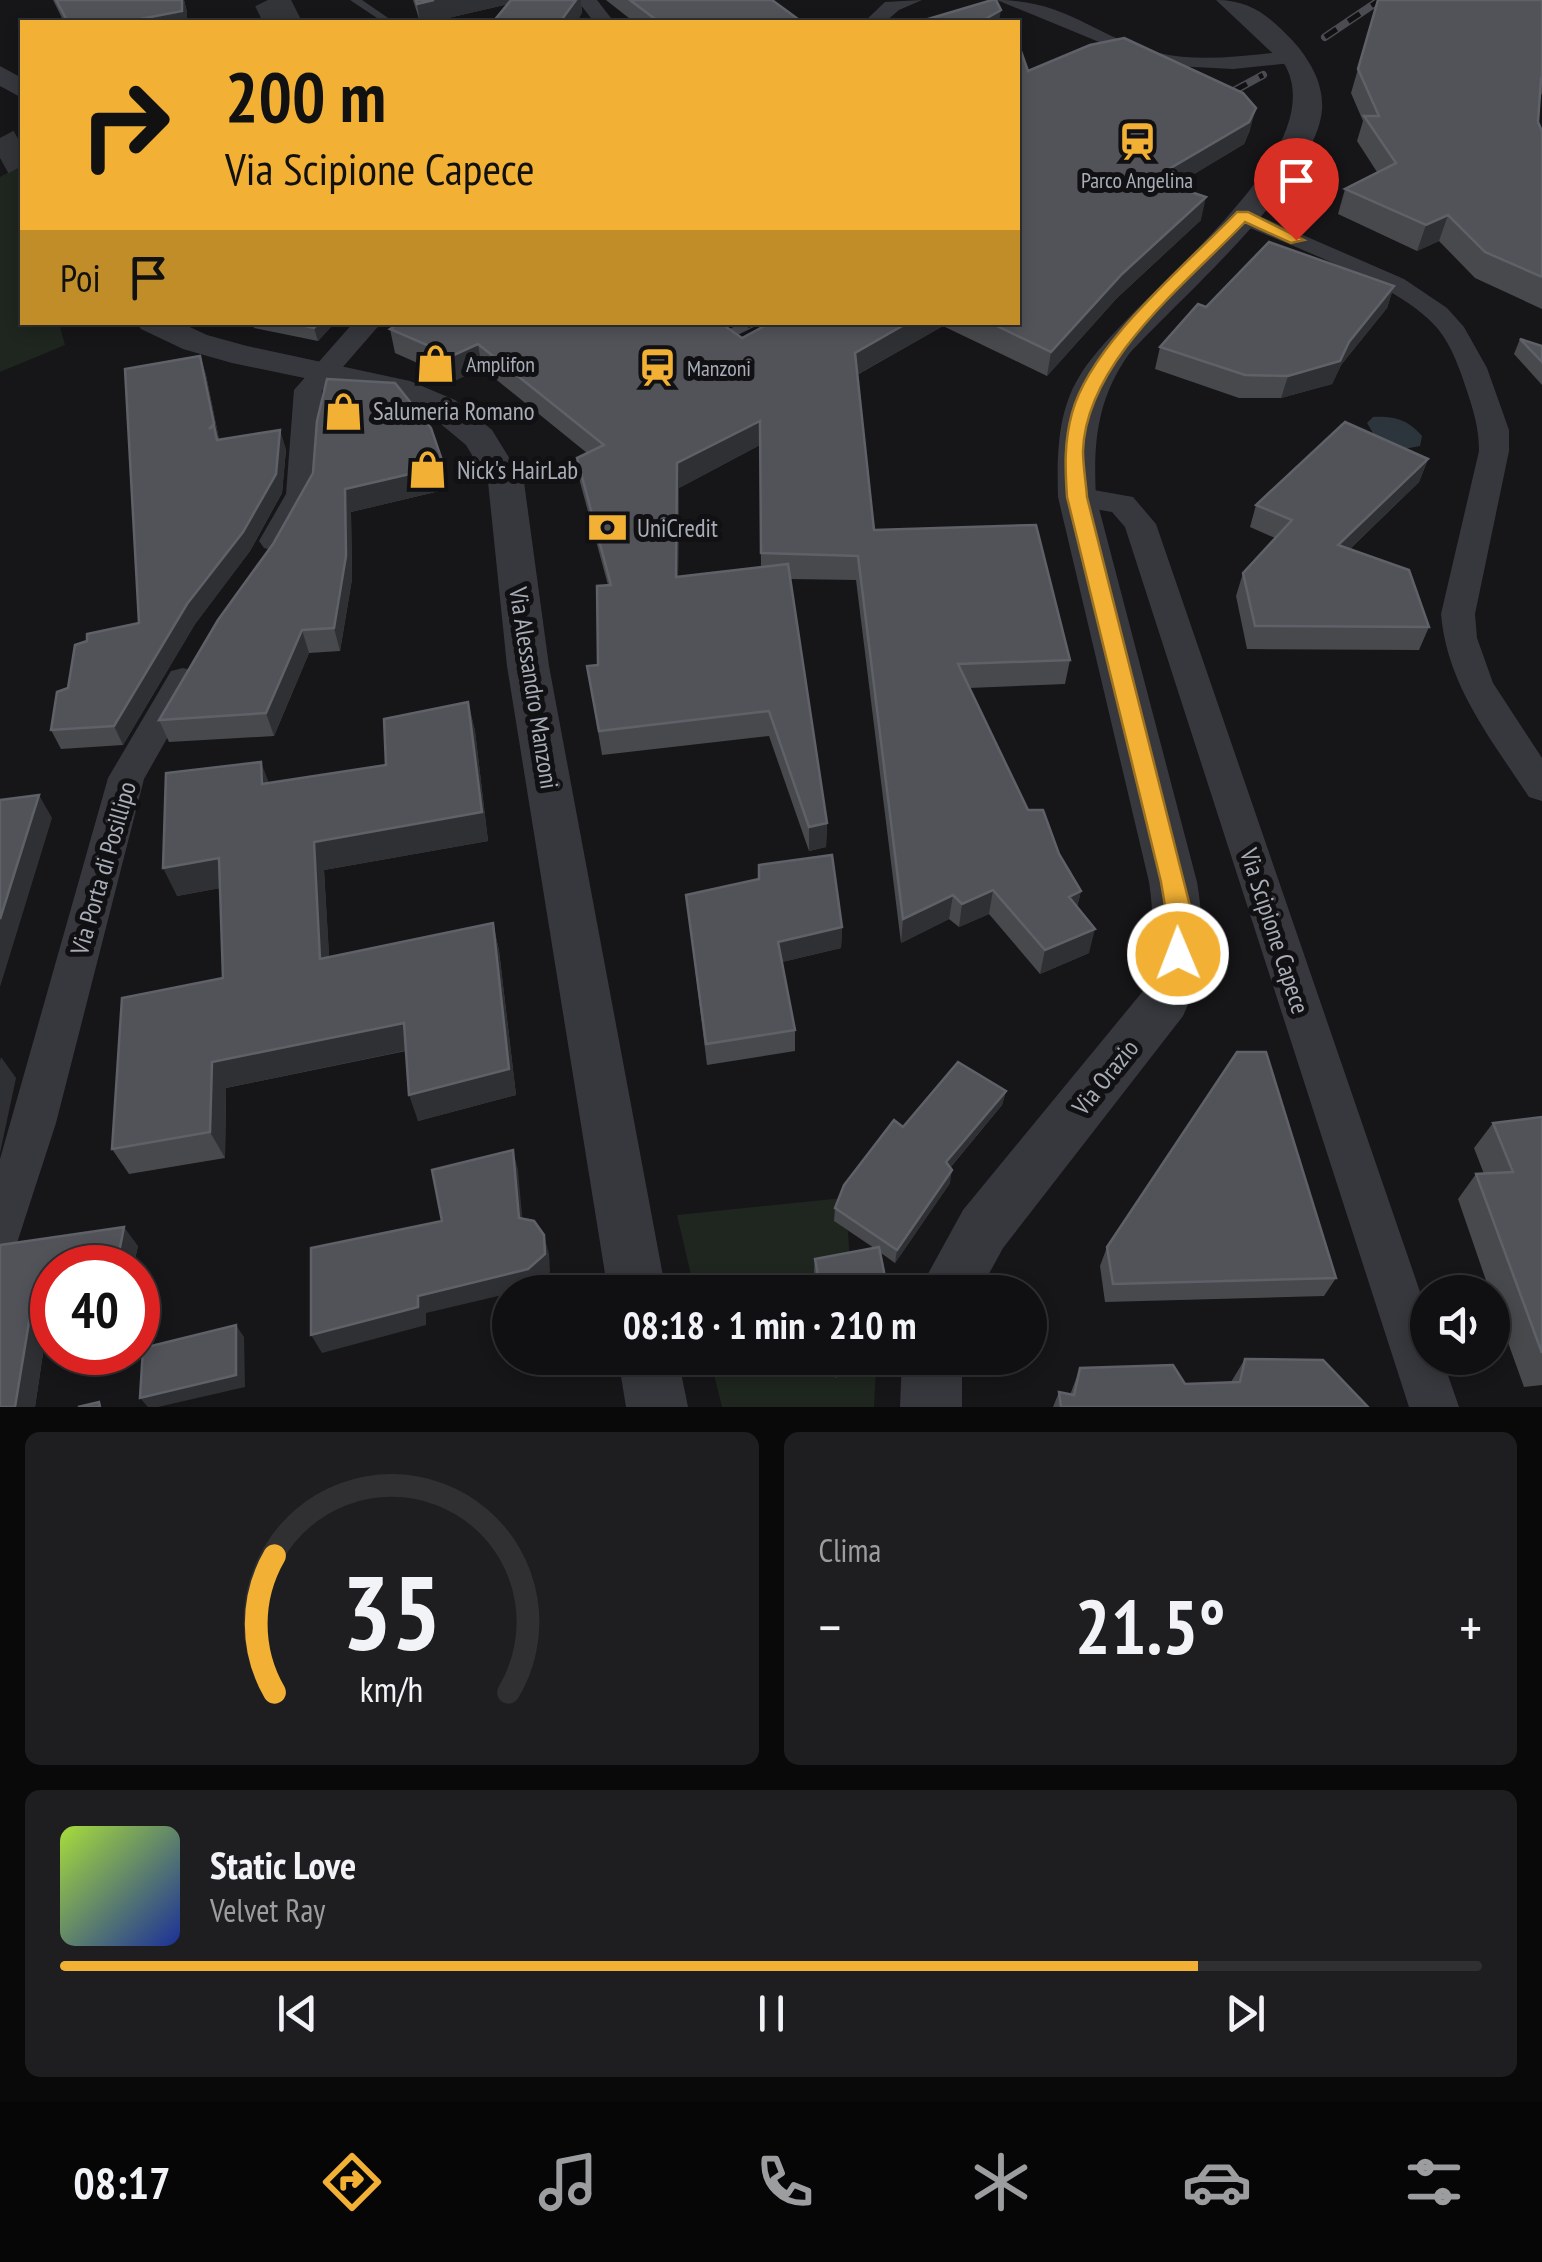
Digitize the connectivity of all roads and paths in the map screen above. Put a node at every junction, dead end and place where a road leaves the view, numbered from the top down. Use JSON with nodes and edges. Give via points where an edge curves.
{"nodes":[{"id":1,"x":355,"y":0,"type":"edge"},
{"id":2,"x":587,"y":0,"type":"edge"},
{"id":3,"x":912,"y":0,"type":"edge"},
{"id":4,"x":1007,"y":0,"type":"edge"},
{"id":5,"x":1228,"y":0,"type":"edge"},
{"id":6,"x":386,"y":20,"type":"edge"},
{"id":7,"x":602,"y":20,"type":"edge"},
{"id":8,"x":876,"y":20,"type":"edge"},
{"id":9,"x":1291,"y":56,"type":"junction"},
{"id":10,"x":1243,"y":216,"type":"junction"},
{"id":11,"x":156,"y":325,"type":"edge"},
{"id":12,"x":365,"y":325,"type":"edge"},
{"id":13,"x":327,"y":371,"type":"junction"},
{"id":14,"x":1077,"y":497,"type":"junction"},
{"id":15,"x":255,"y":573,"type":"edge"},
{"id":16,"x":200,"y":650,"type":"edge"},
{"id":17,"x":1542,"y":787,"type":"edge"},
{"id":18,"x":0,"y":1230,"type":"edge"},
{"id":19,"x":634,"y":1275,"type":"edge"},
{"id":20,"x":957,"y":1275,"type":"edge"},
{"id":21,"x":651,"y":1375,"type":"edge"},
{"id":22,"x":932,"y":1375,"type":"edge"},
{"id":23,"x":657,"y":1407,"type":"edge"},
{"id":24,"x":931,"y":1407,"type":"edge"},
{"id":25,"x":1434,"y":1407,"type":"edge"}],
"edges":[{"from":1,"to":6,"type":"lane"},
{"from":2,"to":7,"type":"street"},
{"from":3,"to":8,"type":"street"},
{"from":4,"to":9,"type":"street","via":[[1052,12],[1140,54],[1186,63]]},
{"from":5,"to":9,"type":"street","name":"Via Orazio"},
{"from":9,"to":10,"type":"street","name":"Via Orazio","via":[[1305,76],[1306,128],[1292,158]]},
{"from":10,"to":14,"type":"street","name":"Via Orazio","via":[[1096,375],[1074,449]]},
{"from":10,"to":17,"type":"street","via":[[1406,290],[1438,314],[1463,346],[1494,430],[1494,451],[1458,635],[1472,679]]},
{"from":11,"to":13,"type":"street","name":"Via Alessandro Manzoni","via":[[226,350]]},
{"from":12,"to":13,"type":"street"},
{"from":13,"to":15,"type":"street","via":[[308,390],[301,494]]},
{"from":13,"to":19,"type":"street","name":"Via Alessandro Manzoni","via":[[444,409],[496,455],[506,482],[528,666]]},
{"from":14,"to":20,"type":"street","name":"Via Orazio","via":[[1173,882],[1178,954],[1166,1002],[983,1229]]},
{"from":14,"to":25,"type":"street","name":"Via Scipione Capece","via":[[1122,504],[1140,524]]},
{"from":16,"to":18,"type":"street","name":"Via Porta di Posillipo","via":[[126,778]]},
{"from":21,"to":23,"type":"street"},
{"from":22,"to":24,"type":"street"}]}
